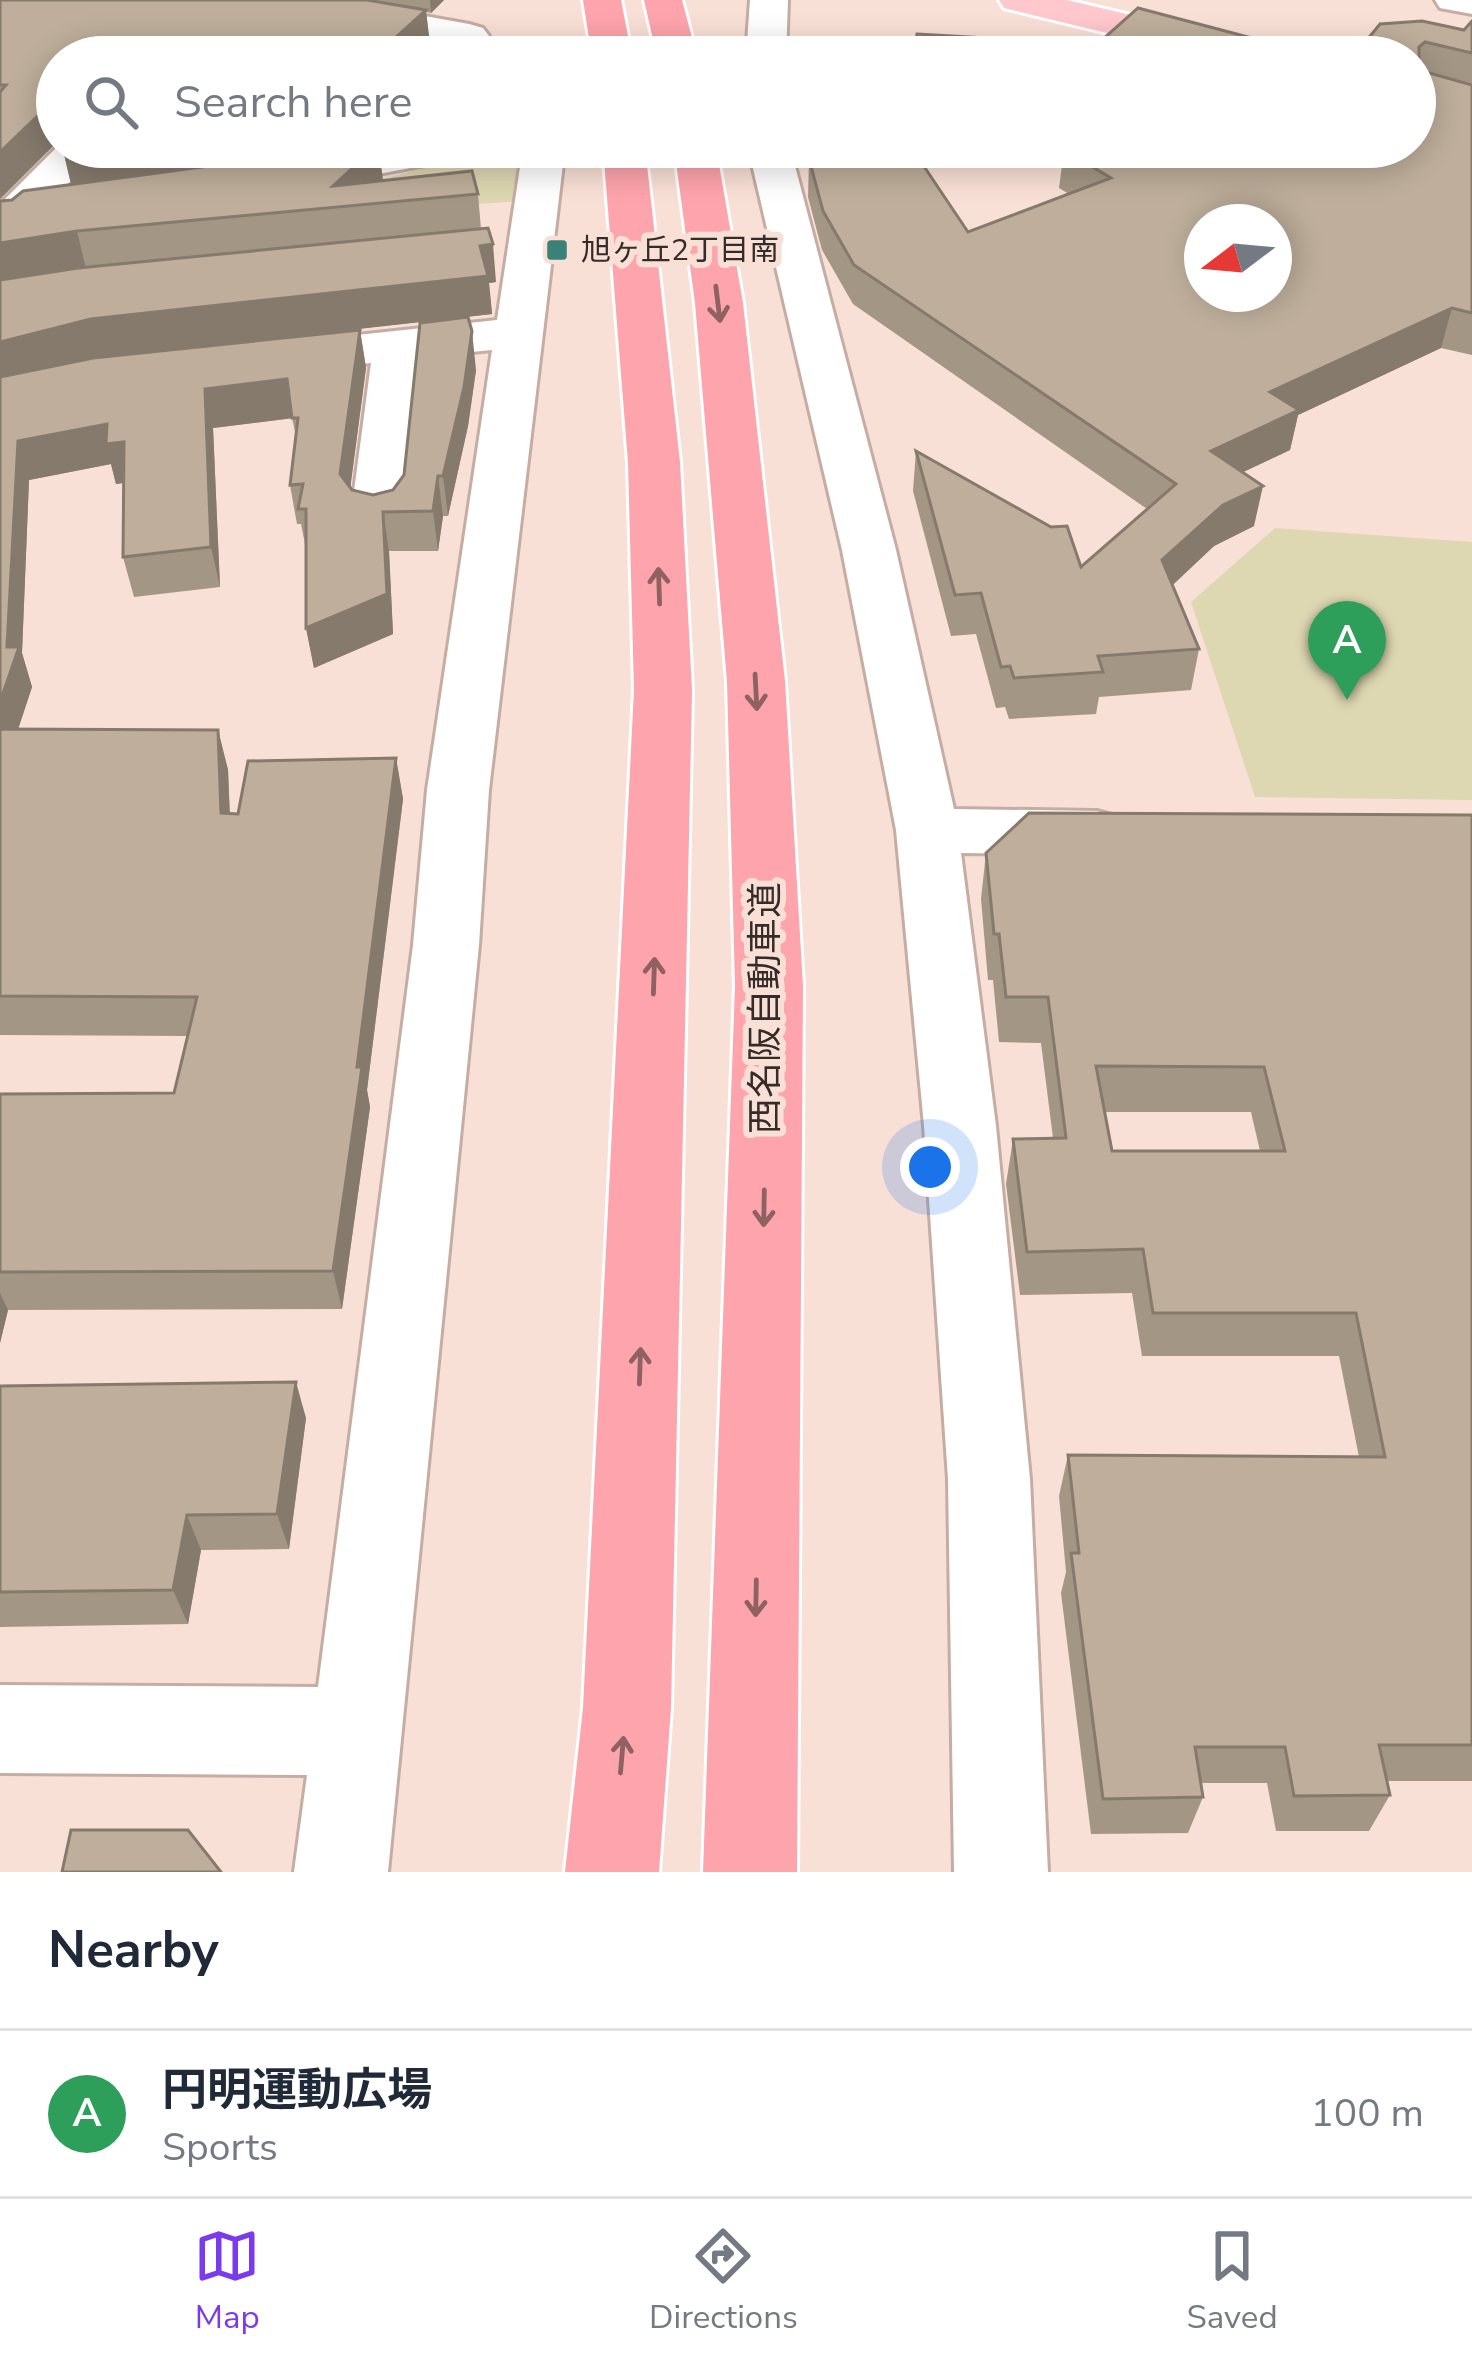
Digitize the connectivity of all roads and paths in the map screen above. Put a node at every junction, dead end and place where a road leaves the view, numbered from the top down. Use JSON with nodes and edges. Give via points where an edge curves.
{"nodes":[{"id":1,"x":272,"y":0,"type":"edge"},
{"id":2,"x":489,"y":0,"type":"edge"},
{"id":3,"x":602,"y":0,"type":"edge"},
{"id":4,"x":663,"y":0,"type":"edge"},
{"id":5,"x":769,"y":0,"type":"edge"},
{"id":6,"x":1018,"y":0,"type":"edge"},
{"id":7,"x":1454,"y":0,"type":"edge"},
{"id":8,"x":1472,"y":2,"type":"edge"},
{"id":9,"x":472,"y":36,"type":"edge"},
{"id":10,"x":489,"y":36,"type":"edge"},
{"id":11,"x":608,"y":36,"type":"edge"},
{"id":12,"x":672,"y":36,"type":"edge"},
{"id":13,"x":767,"y":36,"type":"edge"},
{"id":14,"x":1168,"y":36,"type":"edge"},
{"id":15,"x":61,"y":168,"type":"edge"},
{"id":16,"x":345,"y":168,"type":"edge"},
{"id":17,"x":537,"y":168,"type":"edge"},
{"id":18,"x":627,"y":168,"type":"edge"},
{"id":19,"x":697,"y":168,"type":"edge"},
{"id":20,"x":774,"y":168,"type":"edge"},
{"id":21,"x":241,"y":184,"type":"edge"},
{"id":22,"x":83,"y":204,"type":"edge"},
{"id":23,"x":8,"y":221,"type":"edge"},
{"id":24,"x":520,"y":332,"type":"junction"},
{"id":25,"x":398,"y":345,"type":"junction"},
{"id":26,"x":216,"y":365,"type":"edge"},
{"id":27,"x":378,"y":514,"type":"edge"},
{"id":28,"x":927,"y":830,"type":"junction"},
{"id":29,"x":1164,"y":834,"type":"edge"},
{"id":30,"x":0,"y":1730,"type":"edge"},
{"id":31,"x":358,"y":1731,"type":"junction"},
{"id":32,"x":341,"y":1872,"type":"edge"},
{"id":33,"x":612,"y":1872,"type":"edge"},
{"id":34,"x":749,"y":1872,"type":"edge"},
{"id":35,"x":1001,"y":1872,"type":"edge"}],
"edges":[{"from":1,"to":9,"type":"street"},
{"from":2,"to":10,"type":"street"},
{"from":3,"to":11,"type":"highway"},
{"from":4,"to":12,"type":"highway"},
{"from":5,"to":13,"type":"street"},
{"from":6,"to":14,"type":"main road"},
{"from":7,"to":8,"type":"street"},
{"from":15,"to":23,"type":"street"},
{"from":16,"to":21,"type":"street"},
{"from":17,"to":24,"type":"street","via":[[512,246]]},
{"from":33,"to":18,"type":"highway","one_way":true,"via":[[627,1708],[663,690],[654,462]]},
{"from":19,"to":34,"type":"highway","name":"西名阪自動車道","one_way":true,"via":[[756,681],[769,986]]},
{"from":20,"to":28,"type":"street","via":[[869,550]]},
{"from":22,"to":23,"type":"street"},
{"from":24,"to":25,"type":"street"},
{"from":24,"to":31,"type":"street","via":[[458,790]]},
{"from":25,"to":26,"type":"street"},
{"from":25,"to":27,"type":"street"},
{"from":28,"to":29,"type":"street"},
{"from":28,"to":35,"type":"street","via":[[989,1479]]},
{"from":30,"to":31,"type":"street"},
{"from":31,"to":32,"type":"street"}]}
